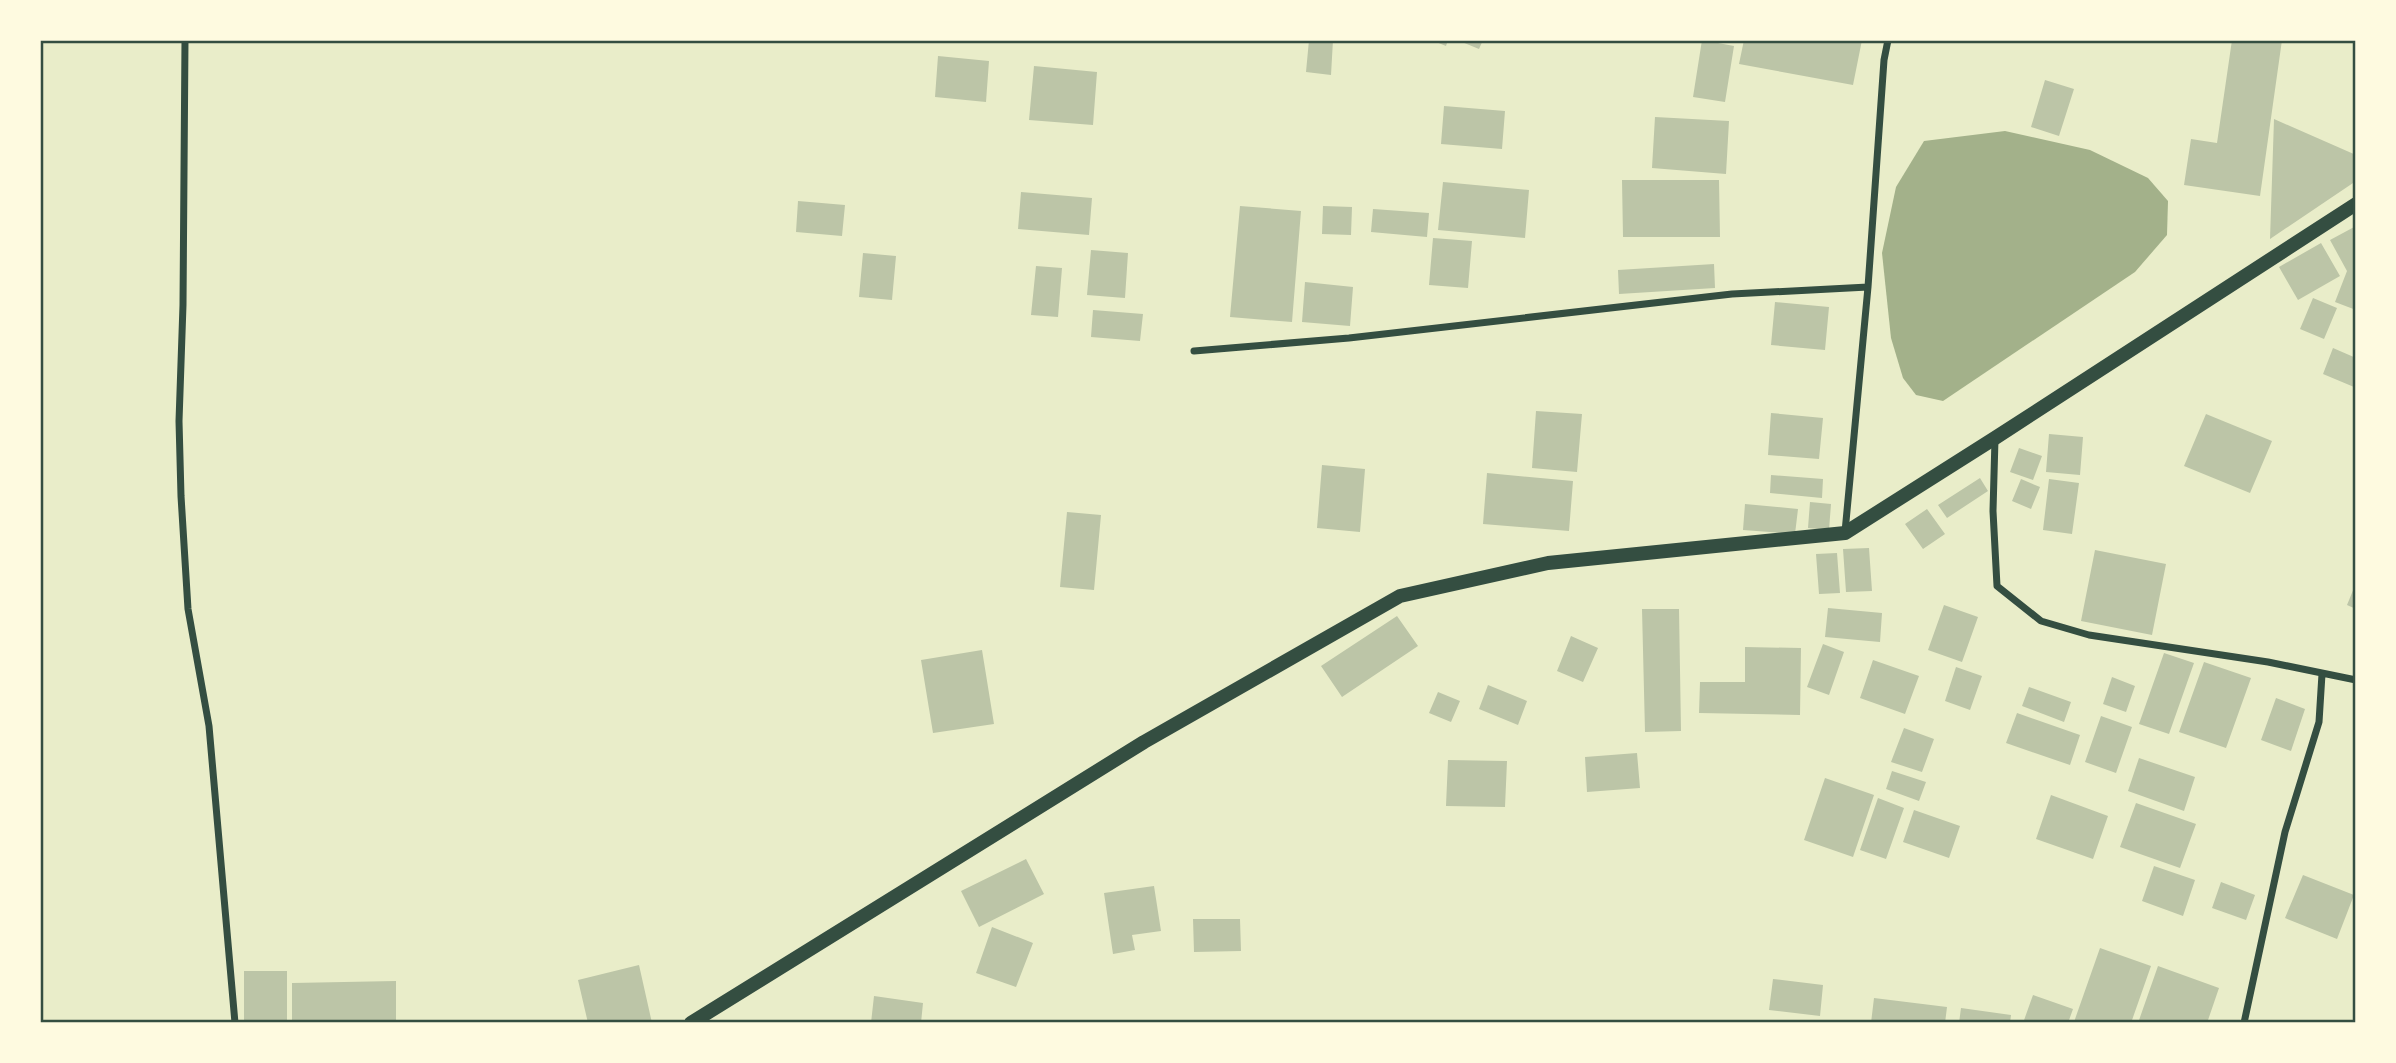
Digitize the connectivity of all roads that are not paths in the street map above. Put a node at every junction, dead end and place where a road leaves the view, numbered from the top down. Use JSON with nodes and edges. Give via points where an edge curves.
{"nodes":[{"id":1,"x":184,"y":40,"type":"edge"},
{"id":2,"x":1888,"y":40,"type":"edge"},
{"id":3,"x":2356,"y":204,"type":"edge"},
{"id":4,"x":1868,"y":287,"type":"junction"},
{"id":5,"x":1194,"y":351,"type":"dead end"},
{"id":6,"x":1995,"y":438,"type":"junction"},
{"id":7,"x":1845,"y":533,"type":"junction"},
{"id":8,"x":2322,"y":674,"type":"junction"},
{"id":9,"x":2356,"y":680,"type":"edge"},
{"id":10,"x":235,"y":1023,"type":"edge"},
{"id":11,"x":691,"y":1023,"type":"edge"},
{"id":12,"x":2244,"y":1023,"type":"edge"}],
"edges":[{"from":1,"to":10,"type":"street","via":[[181,496],[188,609],[209,726]]},
{"from":2,"to":4,"type":"street"},
{"from":3,"to":6,"type":"main road"},
{"from":4,"to":5,"type":"street","via":[[1732,293],[1363,337]]},
{"from":4,"to":7,"type":"street"},
{"from":6,"to":7,"type":"main road"},
{"from":6,"to":8,"type":"street","via":[[1997,586],[2041,621],[2089,635]]},
{"from":7,"to":11,"type":"main road","via":[[1548,563],[1401,596],[1144,742]]},
{"from":8,"to":9,"type":"street"},
{"from":8,"to":12,"type":"street","via":[[2319,722],[2285,832]]}]}
